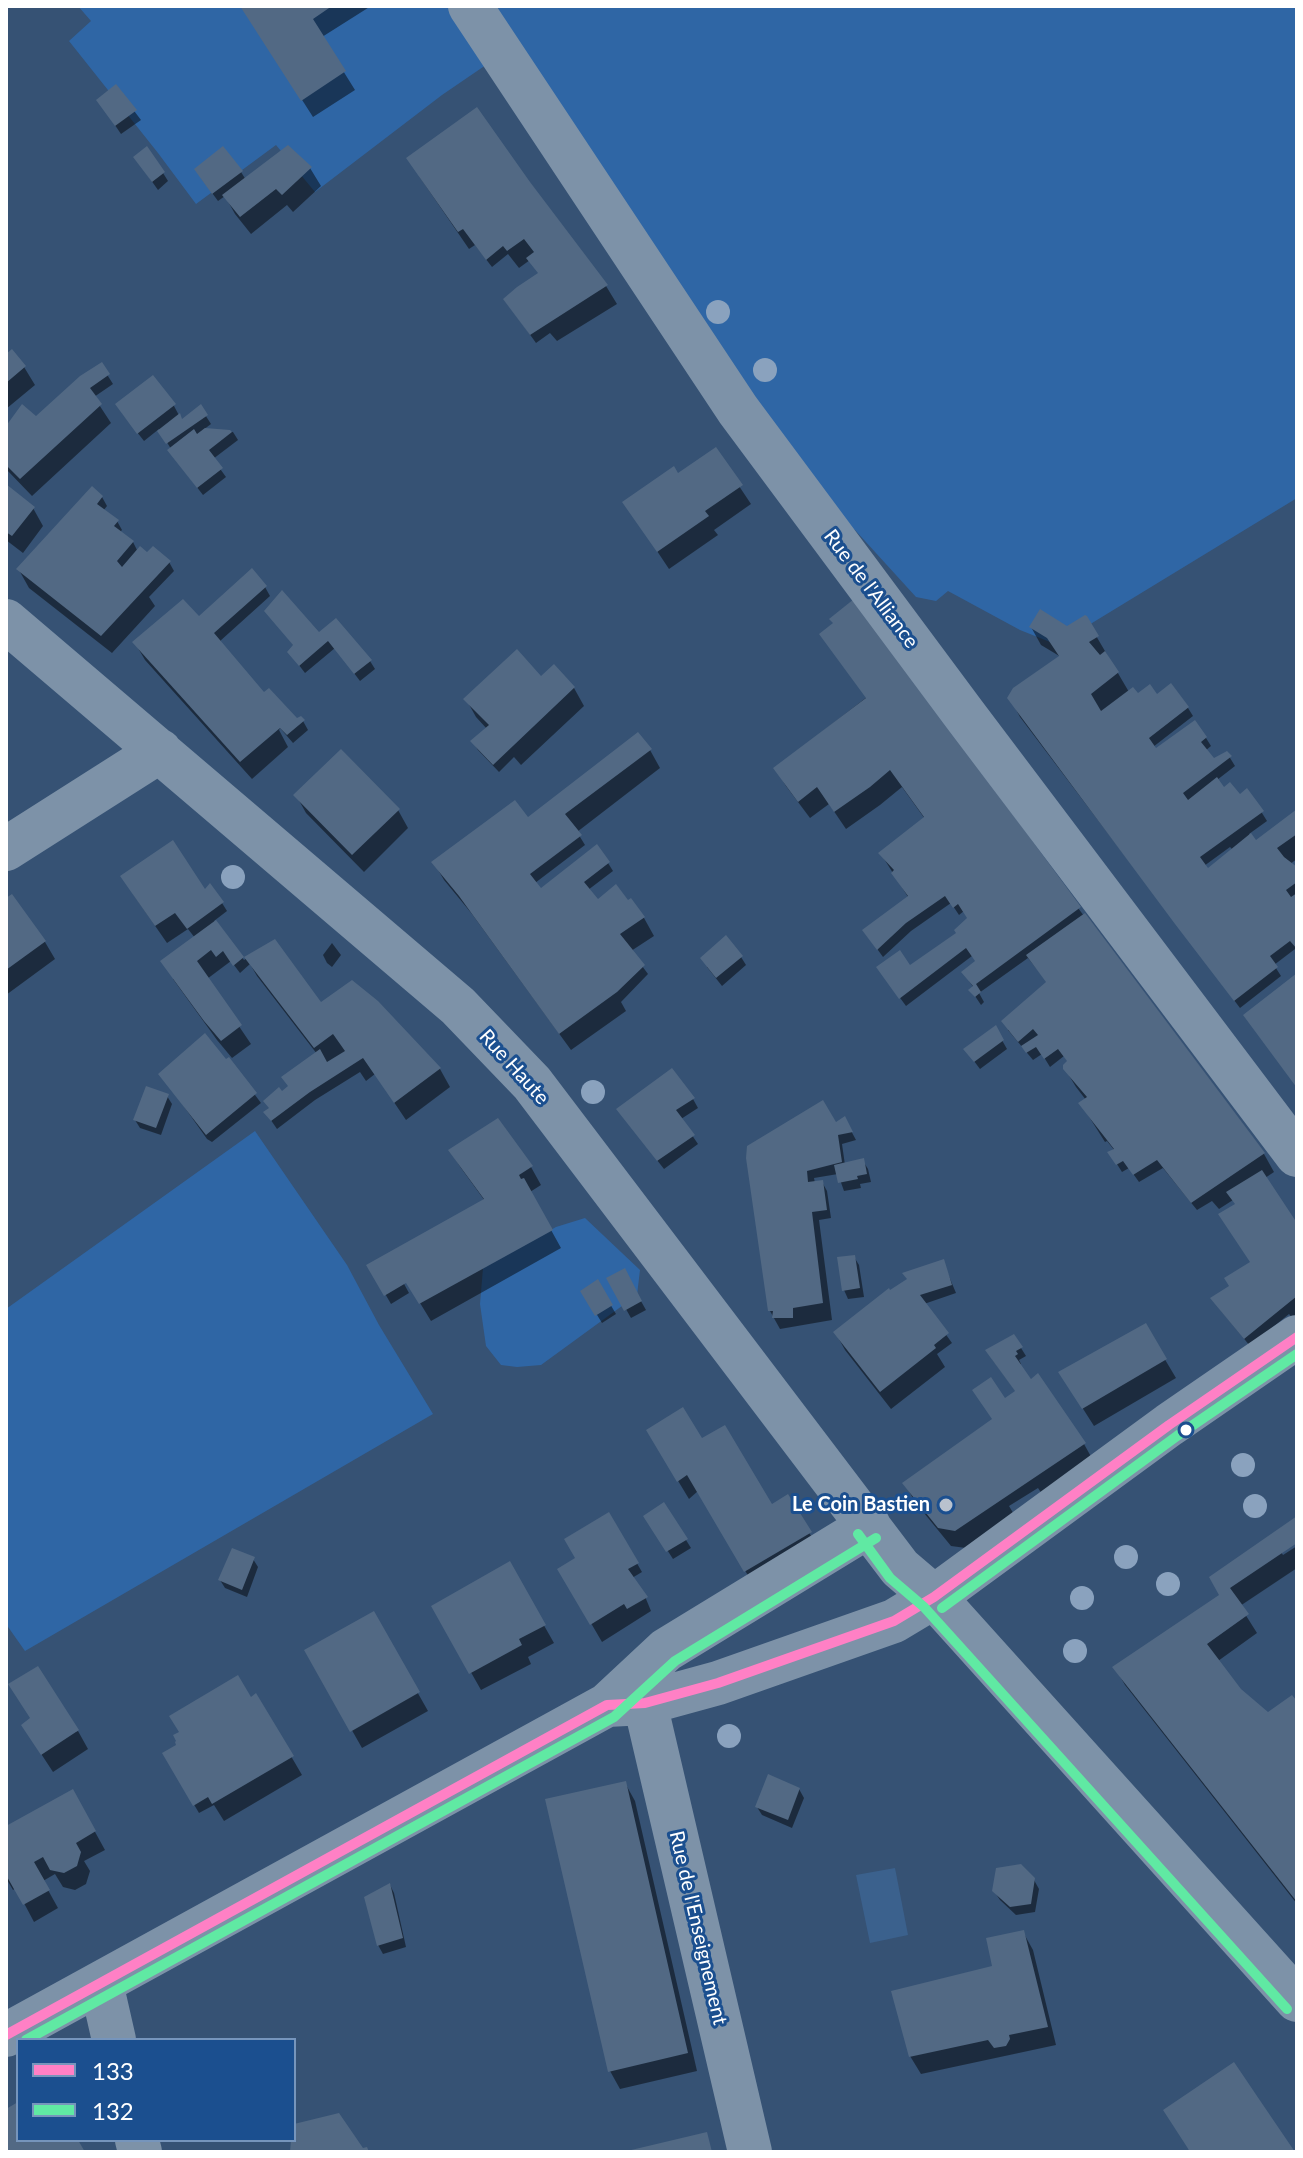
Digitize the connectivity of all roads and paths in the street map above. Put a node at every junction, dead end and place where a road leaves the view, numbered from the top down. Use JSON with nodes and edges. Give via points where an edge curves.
{"nodes":[{"id":1,"x":470,"y":6,"type":"edge"},
{"id":2,"x":6,"y":621,"type":"edge"},
{"id":3,"x":160,"y":751,"type":"junction"},
{"id":4,"x":6,"y":849,"type":"edge"},
{"id":5,"x":1297,"y":1155,"type":"edge"},
{"id":6,"x":1297,"y":1337,"type":"edge"},
{"id":7,"x":869,"y":1526,"type":"junction"},
{"id":8,"x":900,"y":1568,"type":"junction"},
{"id":9,"x":934,"y":1597,"type":"junction"},
{"id":10,"x":626,"y":1704,"type":"junction"},
{"id":11,"x":101,"y":1983,"type":"junction"},
{"id":12,"x":1297,"y":2000,"type":"edge"},
{"id":13,"x":6,"y":2035,"type":"edge"},
{"id":14,"x":114,"y":2038,"type":"edge"},
{"id":15,"x":750,"y":2152,"type":"edge"}],
"edges":[{"from":1,"to":5,"type":"street","name":"Rue de l'Alliance","via":[[738,410]]},
{"from":2,"to":3,"type":"street","name":"Rue Haute"},
{"from":3,"to":4,"type":"street"},
{"from":3,"to":7,"type":"street","name":"Rue Haute","via":[[458,1006],[532,1083]]},
{"from":6,"to":9,"type":"street"},
{"from":7,"to":8,"type":"street","name":"Rue Haute"},
{"from":7,"to":10,"type":"street","via":[[666,1650]]},
{"from":8,"to":9,"type":"street","name":"Rue Haute"},
{"from":8,"to":10,"type":"street","via":[[884,1591],[866,1604]]},
{"from":9,"to":10,"type":"street","via":[[894,1621],[718,1683]]},
{"from":9,"to":12,"type":"street","name":"Rue Haute"},
{"from":10,"to":11,"type":"street"},
{"from":10,"to":15,"type":"street","name":"Rue de l'Enseignement"},
{"from":11,"to":13,"type":"street"},
{"from":11,"to":14,"type":"street"}]}
